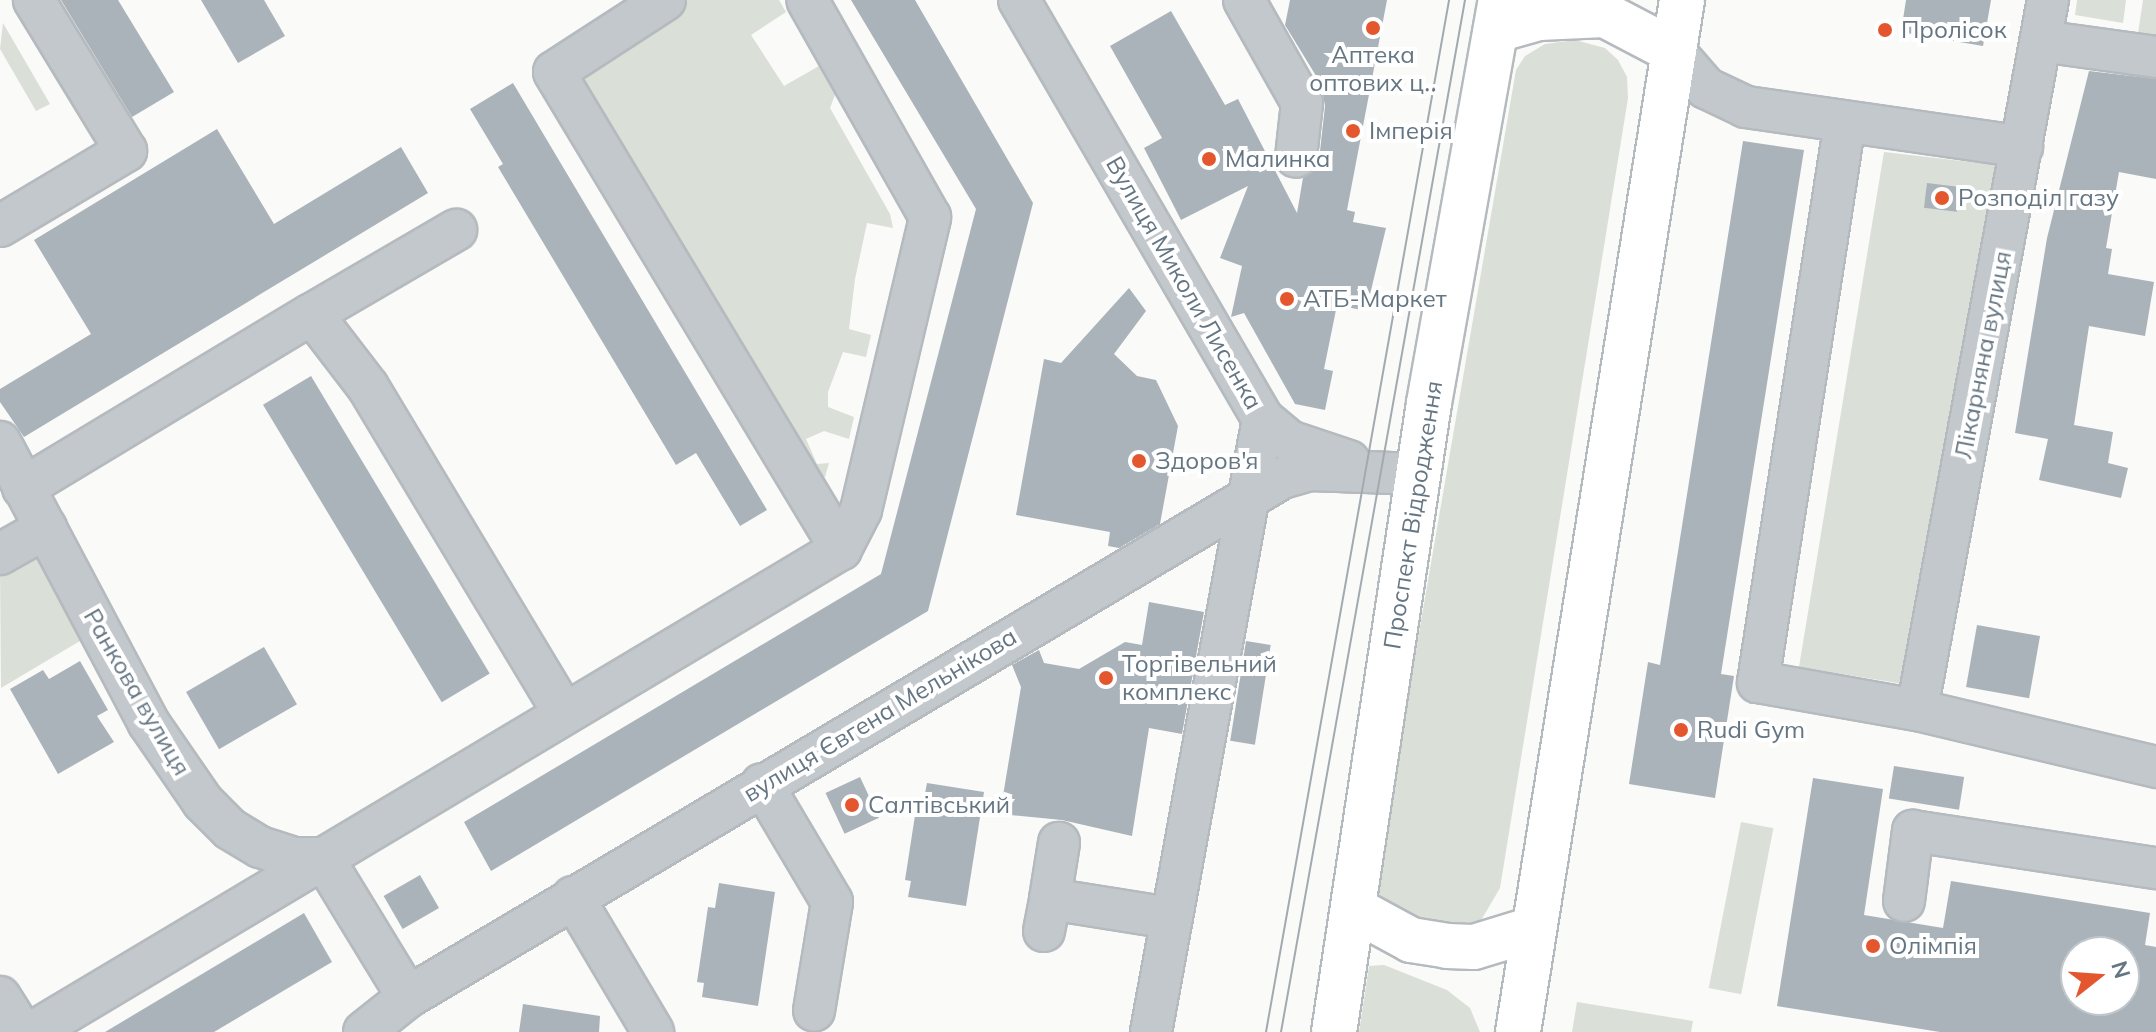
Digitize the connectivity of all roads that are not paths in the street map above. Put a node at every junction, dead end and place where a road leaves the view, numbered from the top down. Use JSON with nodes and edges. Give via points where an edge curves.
{"nodes":[{"id":1,"x":34,"y":0,"type":"edge"},
{"id":2,"x":665,"y":0,"type":"edge"},
{"id":3,"x":807,"y":0,"type":"edge"},
{"id":4,"x":1019,"y":0,"type":"edge"},
{"id":5,"x":1244,"y":0,"type":"edge"},
{"id":6,"x":1682,"y":0,"type":"edge"},
{"id":7,"x":2048,"y":0,"type":"edge"},
{"id":8,"x":1499,"y":15,"type":"edge"},
{"id":9,"x":2041,"y":41,"type":"junction"},
{"id":10,"x":1674,"y":51,"type":"junction"},
{"id":11,"x":2156,"y":57,"type":"edge"},
{"id":12,"x":1845,"y":122,"type":"junction"},
{"id":13,"x":2022,"y":147,"type":"junction"},
{"id":14,"x":1296,"y":157,"type":"dead end"},
{"id":15,"x":0,"y":226,"type":"edge"},
{"id":16,"x":456,"y":230,"type":"dead end"},
{"id":17,"x":312,"y":314,"type":"junction"},
{"id":18,"x":1263,"y":419,"type":"junction"},
{"id":19,"x":0,"y":442,"type":"edge"},
{"id":20,"x":1420,"y":474,"type":"junction"},
{"id":21,"x":23,"y":488,"type":"junction"},
{"id":22,"x":1252,"y":495,"type":"junction"},
{"id":23,"x":46,"y":528,"type":"junction"},
{"id":24,"x":841,"y":549,"type":"junction"},
{"id":25,"x":0,"y":554,"type":"edge"},
{"id":26,"x":1917,"y":710,"type":"junction"},
{"id":27,"x":564,"y":713,"type":"junction"},
{"id":28,"x":2156,"y":767,"type":"edge"},
{"id":29,"x":762,"y":784,"type":"junction"},
{"id":30,"x":1059,"y":843,"type":"dead end"},
{"id":31,"x":323,"y":858,"type":"junction"},
{"id":32,"x":2156,"y":868,"type":"edge"},
{"id":33,"x":573,"y":897,"type":"junction"},
{"id":34,"x":1904,"y":901,"type":"dead end"},
{"id":35,"x":1354,"y":909,"type":"junction"},
{"id":36,"x":1170,"y":918,"type":"junction"},
{"id":37,"x":1533,"y":929,"type":"junction"},
{"id":38,"x":0,"y":997,"type":"edge"},
{"id":39,"x":408,"y":997,"type":"junction"},
{"id":40,"x":814,"y":1011,"type":"dead end"},
{"id":41,"x":22,"y":1032,"type":"edge"},
{"id":42,"x":33,"y":1032,"type":"edge"},
{"id":43,"x":364,"y":1032,"type":"edge"},
{"id":44,"x":653,"y":1032,"type":"edge"},
{"id":45,"x":1151,"y":1032,"type":"edge"},
{"id":46,"x":1334,"y":1032,"type":"edge"},
{"id":47,"x":1518,"y":1032,"type":"edge"}],
"edges":[{"from":1,"to":15,"type":"street","via":[[126,151]]},
{"from":2,"to":24,"type":"street","via":[[554,72]]},
{"from":3,"to":24,"type":"street","via":[[930,217],[861,510]]},
{"from":4,"to":18,"type":"street","name":"Вулиця Миколи Лисенка"},
{"from":5,"to":14,"type":"street","via":[[1302,103]]},
{"from":6,"to":10,"type":"main road"},
{"from":7,"to":9,"type":"street","name":"Лікарняна вулиця"},
{"from":8,"to":10,"type":"main road","via":[[1605,15]]},
{"from":8,"to":20,"type":"main road","name":"Проспект Відродження"},
{"from":9,"to":11,"type":"street"},
{"from":9,"to":13,"type":"street","name":"Лікарняна вулиця"},
{"from":10,"to":12,"type":"street","via":[[1706,88],[1746,107]]},
{"from":10,"to":37,"type":"main road"},
{"from":12,"to":13,"type":"street"},
{"from":12,"to":26,"type":"street","via":[[1758,682]]},
{"from":13,"to":26,"type":"street","name":"Лікарняна вулиця"},
{"from":16,"to":17,"type":"street"},
{"from":17,"to":21,"type":"street"},
{"from":17,"to":27,"type":"street","via":[[368,387]]},
{"from":18,"to":20,"type":"street","name":"Вулиця Миколи Лисенка","via":[[1289,441],[1313,451]]},
{"from":18,"to":22,"type":"street"},
{"from":19,"to":21,"type":"street","name":"Ранкова вулиця"},
{"from":20,"to":22,"type":"street","name":"вулиця Євгена Мельнікова","via":[[1310,470]]},
{"from":20,"to":35,"type":"main road","name":"Проспект Відродження"},
{"from":21,"to":23,"type":"street","name":"Ранкова вулиця"},
{"from":22,"to":29,"type":"street","name":"вулиця Євгена Мельнікова"},
{"from":22,"to":36,"type":"street"},
{"from":23,"to":25,"type":"street"},
{"from":23,"to":31,"type":"street","name":"Ранкова вулиця","via":[[148,722],[203,802],[230,829],[260,847],[294,858]]},
{"from":24,"to":27,"type":"street"},
{"from":26,"to":28,"type":"street"},
{"from":27,"to":31,"type":"street"},
{"from":29,"to":33,"type":"street","name":"вулиця Євгена Мельнікова"},
{"from":29,"to":40,"type":"street","via":[[832,902]]},
{"from":30,"to":36,"type":"street","via":[[1047,915]]},
{"from":31,"to":39,"type":"street"},
{"from":31,"to":42,"type":"street"},
{"from":32,"to":34,"type":"street","via":[[1913,831]]},
{"from":33,"to":39,"type":"street","name":"вулиця Євгена Мельнікова"},
{"from":33,"to":44,"type":"street"},
{"from":35,"to":37,"type":"main road","via":[[1411,940],[1447,946],[1474,947]]},
{"from":35,"to":46,"type":"main road","name":"Проспект Відродження"},
{"from":36,"to":45,"type":"street"},
{"from":37,"to":47,"type":"main road"},
{"from":38,"to":41,"type":"street"},
{"from":39,"to":43,"type":"street","name":"вулиця Євгена Мельнікова"}]}
